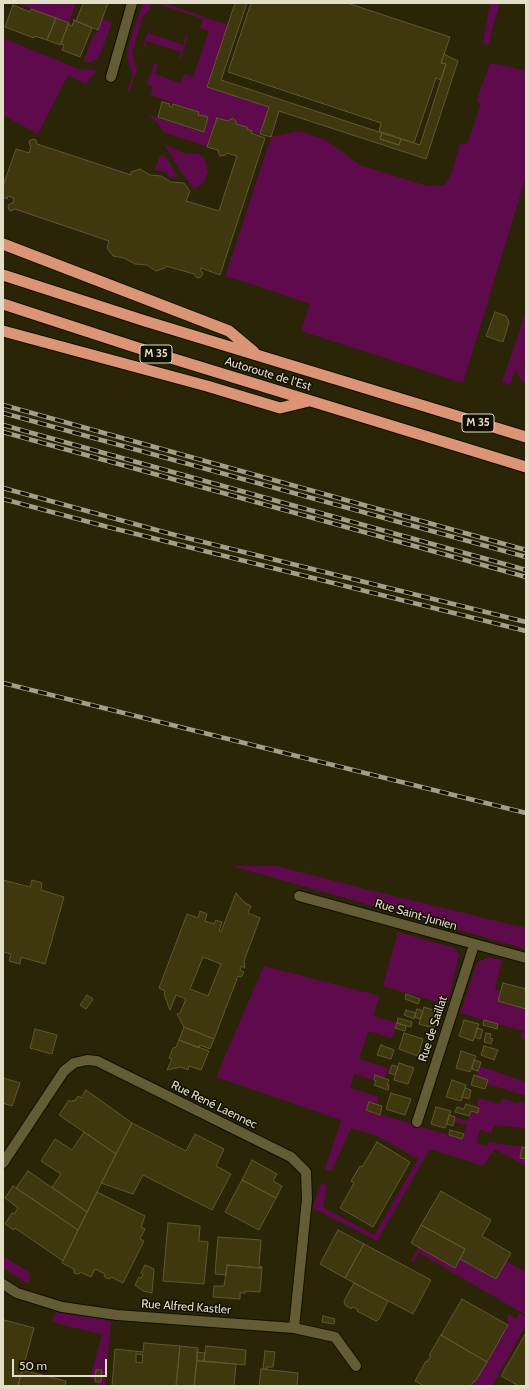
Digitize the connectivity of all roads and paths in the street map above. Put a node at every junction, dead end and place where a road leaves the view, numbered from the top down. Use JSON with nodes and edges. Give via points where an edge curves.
{"nodes":[{"id":1,"x":132,"y":3,"type":"edge"},
{"id":2,"x":111,"y":77,"type":"dead end"},
{"id":3,"x":3,"y":244,"type":"edge"},
{"id":4,"x":3,"y":275,"type":"edge"},
{"id":5,"x":3,"y":304,"type":"edge"},
{"id":6,"x":3,"y":331,"type":"edge"},
{"id":7,"x":258,"y":354,"type":"junction"},
{"id":8,"x":310,"y":401,"type":"junction"},
{"id":9,"x":526,"y":437,"type":"edge"},
{"id":10,"x":526,"y":467,"type":"edge"},
{"id":11,"x":299,"y":896,"type":"dead end"},
{"id":12,"x":474,"y":944,"type":"junction"},
{"id":13,"x":526,"y":958,"type":"edge"},
{"id":14,"x":417,"y":1122,"type":"dead end"},
{"id":15,"x":3,"y":1163,"type":"edge"},
{"id":16,"x":3,"y":1284,"type":"edge"},
{"id":17,"x":294,"y":1328,"type":"junction"},
{"id":18,"x":356,"y":1366,"type":"dead end"}],
"edges":[{"from":1,"to":2,"type":"street"},
{"from":3,"to":7,"type":"highway","via":[[229,331]]},
{"from":4,"to":7,"type":"highway","name":"Autoroute de l’Est","number":"M 35"},
{"from":5,"to":8,"type":"highway","name":"Autoroute de l’Est","number":"M 35"},
{"from":6,"to":8,"type":"highway","via":[[280,408]]},
{"from":7,"to":9,"type":"highway","name":"Autoroute de l’Est","number":"M 35"},
{"from":8,"to":10,"type":"highway","name":"Autoroute de l’Est","number":"M 35"},
{"from":11,"to":12,"type":"street","name":"Rue Saint-Junien"},
{"from":12,"to":13,"type":"street","name":"Rue Saint-Junien"},
{"from":12,"to":14,"type":"street","name":"Rue de Saillat"},
{"from":15,"to":17,"type":"street","name":"Rue René Laennec","via":[[64,1071],[74,1063],[87,1060],[97,1061],[291,1157],[306,1172],[307,1199]]},
{"from":16,"to":17,"type":"street","name":"Rue Alfred Kastler","via":[[17,1293],[62,1307],[117,1315]]},
{"from":17,"to":18,"type":"street","name":"Rue Alfred Kastler","via":[[335,1337]]}]}
